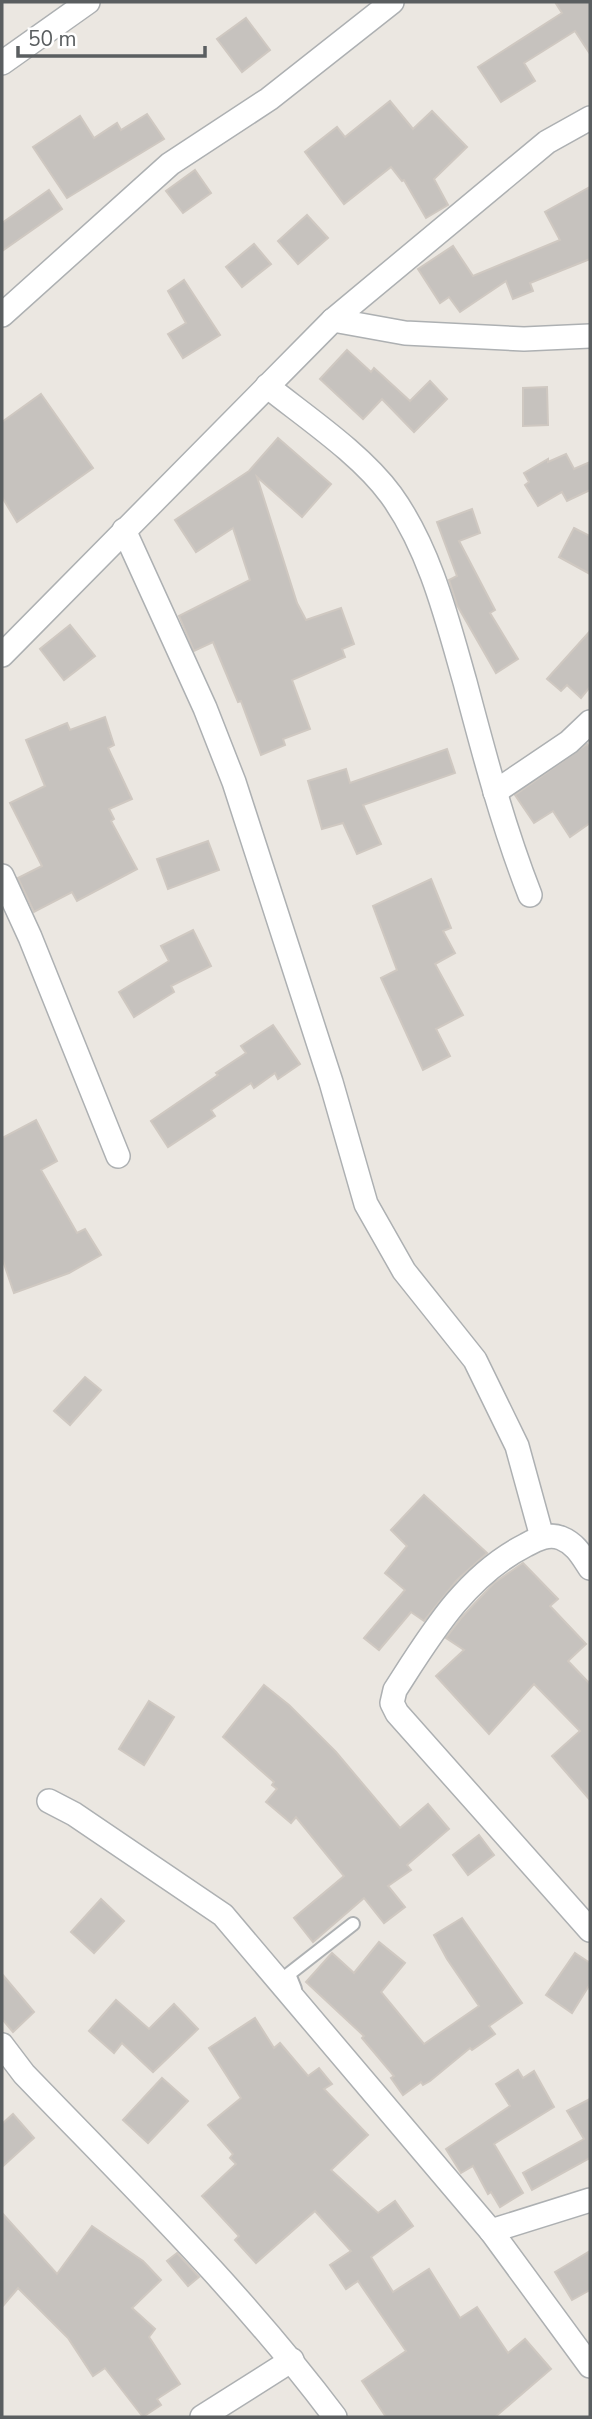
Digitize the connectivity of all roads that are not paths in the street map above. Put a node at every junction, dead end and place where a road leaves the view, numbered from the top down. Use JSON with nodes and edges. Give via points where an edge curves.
{"nodes":[{"id":1,"x":88,"y":2,"type":"edge"},
{"id":2,"x":392,"y":2,"type":"edge"},
{"id":3,"x":2,"y":63,"type":"edge"},
{"id":4,"x":590,"y":118,"type":"edge"},
{"id":5,"x":2,"y":315,"type":"edge"},
{"id":6,"x":332,"y":320,"type":"junction"},
{"id":7,"x":590,"y":336,"type":"edge"},
{"id":8,"x":267,"y":386,"type":"junction"},
{"id":9,"x":124,"y":530,"type":"junction"},
{"id":10,"x":2,"y":655,"type":"edge"},
{"id":11,"x":590,"y":722,"type":"edge"},
{"id":12,"x":495,"y":792,"type":"junction"},
{"id":13,"x":2,"y":876,"type":"edge"},
{"id":14,"x":530,"y":895,"type":"dead end"},
{"id":15,"x":118,"y":1156,"type":"dead end"},
{"id":16,"x":542,"y":1537,"type":"junction"},
{"id":17,"x":590,"y":1568,"type":"edge"},
{"id":18,"x":50,"y":1801,"type":"dead end"},
{"id":19,"x":353,"y":1924,"type":"dead end"},
{"id":20,"x":590,"y":1930,"type":"edge"},
{"id":21,"x":301,"y":2006,"type":"junction"},
{"id":22,"x":2,"y":2045,"type":"edge"},
{"id":23,"x":590,"y":2200,"type":"edge"},
{"id":24,"x":491,"y":2231,"type":"junction"},
{"id":25,"x":292,"y":2360,"type":"junction"},
{"id":26,"x":590,"y":2366,"type":"edge"},
{"id":27,"x":202,"y":2417,"type":"edge"},
{"id":28,"x":335,"y":2417,"type":"edge"}],
"edges":[{"from":1,"to":3,"type":"street"},
{"from":2,"to":5,"type":"street","via":[[269,99],[170,164]]},
{"from":4,"to":6,"type":"street","via":[[547,142]]},
{"from":6,"to":7,"type":"street","via":[[405,334],[524,339]]},
{"from":6,"to":8,"type":"street"},
{"from":8,"to":9,"type":"street"},
{"from":8,"to":12,"type":"street","via":[[349,453],[391,495],[441,596]]},
{"from":9,"to":10,"type":"street"},
{"from":9,"to":16,"type":"street","via":[[234,782],[366,1204],[404,1271],[475,1360],[517,1446]]},
{"from":11,"to":12,"type":"street","via":[[559,750]]},
{"from":12,"to":14,"type":"street"},
{"from":13,"to":15,"type":"street"},
{"from":16,"to":17,"type":"street","via":[[559,1536],[575,1545]]},
{"from":16,"to":20,"type":"street","via":[[505,1555],[452,1606],[395,1690],[393,1703],[397,1713]]},
{"from":18,"to":21,"type":"street","via":[[223,1915]]},
{"from":19,"to":21,"type":"lane","via":[[289,1974]]},
{"from":21,"to":24,"type":"street"},
{"from":22,"to":25,"type":"street"},
{"from":23,"to":24,"type":"street"},
{"from":24,"to":26,"type":"street"},
{"from":25,"to":27,"type":"street"},
{"from":25,"to":28,"type":"street"}]}
